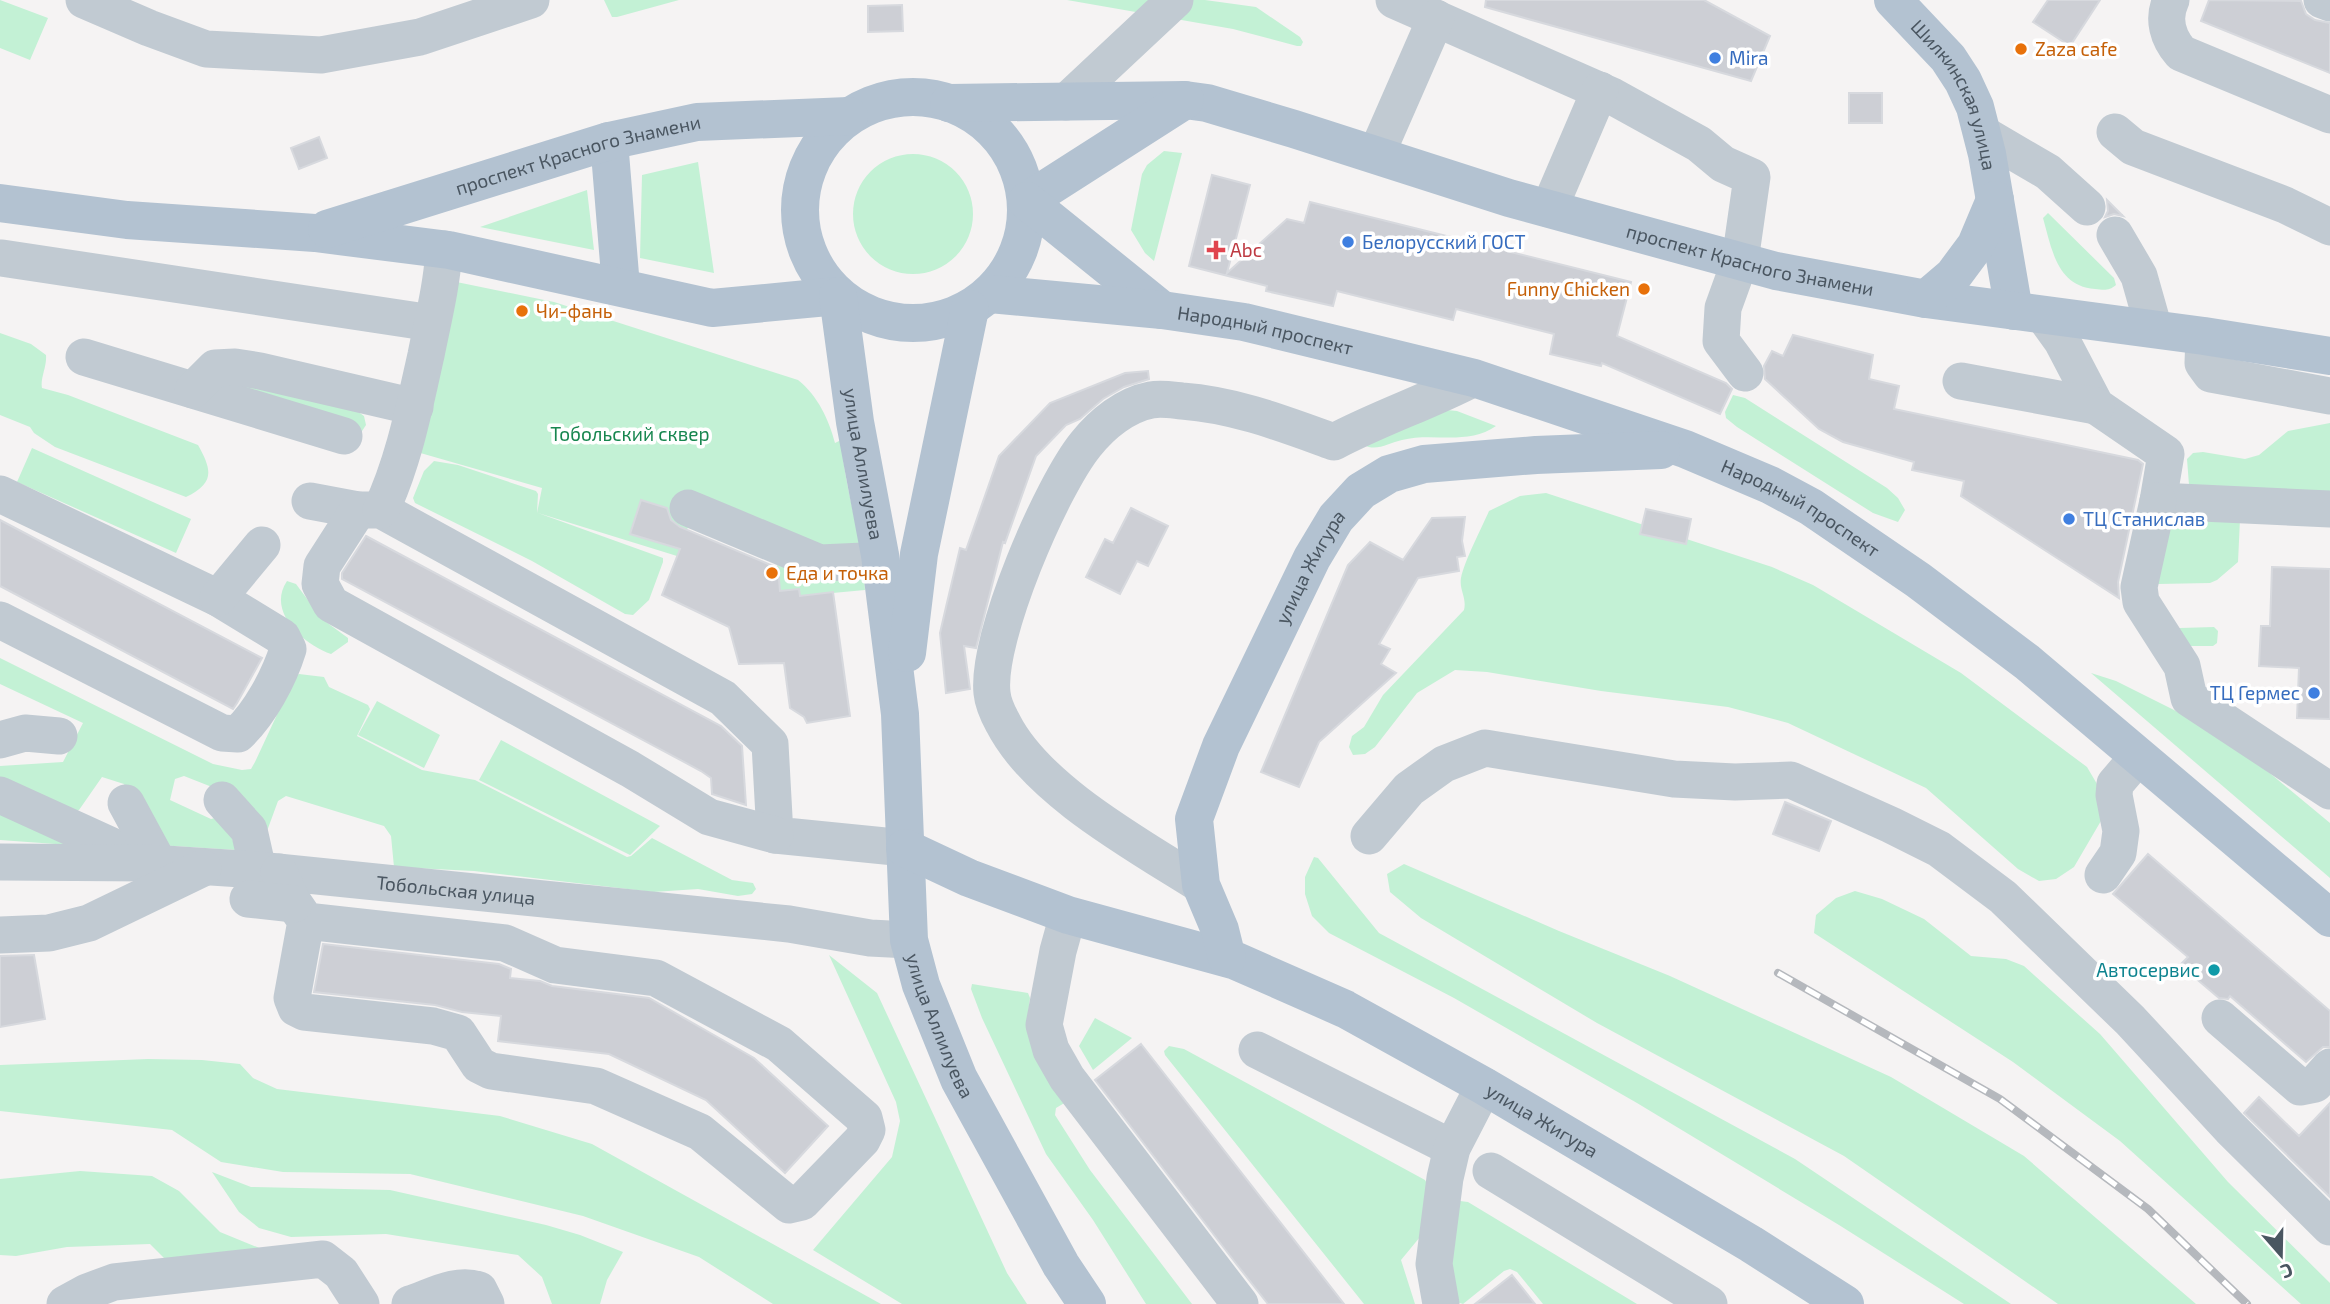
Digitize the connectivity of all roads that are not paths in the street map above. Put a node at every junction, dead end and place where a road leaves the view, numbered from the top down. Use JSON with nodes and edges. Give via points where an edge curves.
{"nodes":[{"id":1,"x":83,"y":0,"type":"edge"},
{"id":2,"x":531,"y":0,"type":"edge"},
{"id":3,"x":1175,"y":0,"type":"edge"},
{"id":4,"x":1394,"y":0,"type":"edge"},
{"id":5,"x":1893,"y":0,"type":"edge"},
{"id":6,"x":2171,"y":0,"type":"edge"},
{"id":7,"x":2322,"y":0,"type":"edge"},
{"id":8,"x":2330,"y":3,"type":"edge"},
{"id":9,"x":1436,"y":18,"type":"junction"},
{"id":10,"x":1600,"y":90,"type":"junction"},
{"id":11,"x":1185,"y":100,"type":"junction"},
{"id":12,"x":1066,"y":102,"type":"junction"},
{"id":13,"x":950,"y":103,"type":"junction"},
{"id":14,"x":2330,"y":115,"type":"edge"},
{"id":15,"x":849,"y":116,"type":"junction"},
{"id":16,"x":2115,"y":132,"type":"dead end"},
{"id":17,"x":1983,"y":134,"type":"junction"},
{"id":18,"x":609,"y":141,"type":"junction"},
{"id":19,"x":1376,"y":155,"type":"junction"},
{"id":20,"x":445,"y":194,"type":"junction"},
{"id":21,"x":1995,"y":200,"type":"junction"},
{"id":22,"x":1027,"y":201,"type":"junction"},
{"id":23,"x":0,"y":203,"type":"edge"},
{"id":24,"x":2087,"y":207,"type":"dead end"},
{"id":25,"x":1549,"y":209,"type":"junction"},
{"id":26,"x":2330,"y":227,"type":"edge"},
{"id":27,"x":315,"y":233,"type":"junction"},
{"id":28,"x":2115,"y":235,"type":"dead end"},
{"id":29,"x":447,"y":249,"type":"junction"},
{"id":30,"x":2,"y":258,"type":"dead end"},
{"id":31,"x":1740,"y":261,"type":"junction"},
{"id":32,"x":621,"y":287,"type":"junction"},
{"id":33,"x":838,"y":296,"type":"junction"},
{"id":34,"x":1926,"y":299,"type":"junction"},
{"id":35,"x":980,"y":302,"type":"junction"},
{"id":36,"x":1162,"y":310,"type":"junction"},
{"id":37,"x":2029,"y":314,"type":"junction"},
{"id":38,"x":432,"y":323,"type":"junction"},
{"id":39,"x":2154,"y":329,"type":"junction"},
{"id":40,"x":2204,"y":336,"type":"junction"},
{"id":41,"x":2330,"y":356,"type":"edge"},
{"id":42,"x":84,"y":357,"type":"dead end"},
{"id":43,"x":1745,"y":373,"type":"dead end"},
{"id":44,"x":1474,"y":378,"type":"junction"},
{"id":45,"x":1961,"y":381,"type":"dead end"},
{"id":46,"x":193,"y":390,"type":"junction"},
{"id":47,"x":2330,"y":396,"type":"edge"},
{"id":48,"x":2096,"y":406,"type":"junction"},
{"id":49,"x":415,"y":407,"type":"junction"},
{"id":50,"x":344,"y":436,"type":"dead end"},
{"id":51,"x":1685,"y":449,"type":"junction"},
{"id":52,"x":0,"y":494,"type":"edge"},
{"id":53,"x":310,"y":501,"type":"dead end"},
{"id":54,"x":2158,"y":501,"type":"junction"},
{"id":55,"x":688,"y":508,"type":"dead end"},
{"id":56,"x":2330,"y":509,"type":"edge"},
{"id":57,"x":370,"y":510,"type":"junction"},
{"id":58,"x":262,"y":545,"type":"dead end"},
{"id":59,"x":880,"y":555,"type":"junction"},
{"id":60,"x":218,"y":598,"type":"junction"},
{"id":61,"x":0,"y":620,"type":"edge"},
{"id":62,"x":900,"y":714,"type":"junction"},
{"id":63,"x":59,"y":736,"type":"dead end"},
{"id":64,"x":0,"y":740,"type":"edge"},
{"id":65,"x":2138,"y":757,"type":"junction"},
{"id":66,"x":2330,"y":791,"type":"edge"},
{"id":67,"x":0,"y":795,"type":"edge"},
{"id":68,"x":222,"y":800,"type":"dead end"},
{"id":69,"x":126,"y":803,"type":"dead end"},
{"id":70,"x":775,"y":835,"type":"junction"},
{"id":71,"x":1369,"y":836,"type":"dead end"},
{"id":72,"x":905,"y":848,"type":"junction"},
{"id":73,"x":0,"y":862,"type":"edge"},
{"id":74,"x":154,"y":864,"type":"junction"},
{"id":75,"x":207,"y":866,"type":"junction"},
{"id":76,"x":2103,"y":875,"type":"dead end"},
{"id":77,"x":1201,"y":885,"type":"junction"},
{"id":78,"x":277,"y":893,"type":"junction"},
{"id":79,"x":1068,"y":915,"type":"junction"},
{"id":80,"x":2330,"y":918,"type":"edge"},
{"id":81,"x":0,"y":935,"type":"edge"},
{"id":82,"x":909,"y":940,"type":"junction"},
{"id":83,"x":1227,"y":958,"type":"junction"},
{"id":84,"x":2220,"y":1018,"type":"dead end"},
{"id":85,"x":1257,"y":1050,"type":"dead end"},
{"id":86,"x":2330,"y":1066,"type":"edge"},
{"id":87,"x":1484,"y":1086,"type":"junction"},
{"id":88,"x":1452,"y":1147,"type":"junction"},
{"id":89,"x":1491,"y":1171,"type":"dead end"},
{"id":90,"x":2330,"y":1227,"type":"edge"},
{"id":91,"x":76,"y":1298,"type":"edge"},
{"id":92,"x":138,"y":1304,"type":"edge"},
{"id":93,"x":361,"y":1304,"type":"edge"},
{"id":94,"x":410,"y":1304,"type":"edge"},
{"id":95,"x":486,"y":1304,"type":"edge"},
{"id":96,"x":1087,"y":1304,"type":"edge"},
{"id":97,"x":1240,"y":1304,"type":"edge"},
{"id":98,"x":1441,"y":1304,"type":"edge"},
{"id":99,"x":1709,"y":1304,"type":"edge"},
{"id":100,"x":1845,"y":1304,"type":"edge"}],
"edges":[{"from":1,"to":2,"type":"street","via":[[206,48],[321,55],[420,37]]},
{"from":3,"to":12,"type":"street"},
{"from":4,"to":9,"type":"street"},
{"from":5,"to":17,"type":"main road","name":"Шилкинская улица","via":[[1948,58],[1975,107]]},
{"from":6,"to":14,"type":"street","via":[[2167,28],[2181,53]]},
{"from":7,"to":8,"type":"street"},
{"from":9,"to":10,"type":"street"},
{"from":9,"to":19,"type":"street"},
{"from":10,"to":25,"type":"street"},
{"from":10,"to":31,"type":"street","via":[[1752,177]]},
{"from":11,"to":12,"type":"main road","name":"проспект Красного Знамени"},
{"from":11,"to":19,"type":"main road","name":"проспект Красного Знамени"},
{"from":11,"to":22,"type":"main road"},
{"from":12,"to":13,"type":"main road","name":"проспект Красного Знамени"},
{"from":13,"to":15,"type":"main road","via":[[911,97],[879,102]]},
{"from":13,"to":22,"type":"main road","via":[[979,118],[1003,140],[1019,169]]},
{"from":15,"to":18,"type":"main road","name":"проспект Красного Знамени","via":[[697,122]]},
{"from":15,"to":33,"type":"main road","via":[[822,142],[805,175],[799,212],[804,243],[817,272]]},
{"from":16,"to":26,"type":"street","via":[[2133,147]]},
{"from":17,"to":21,"type":"main road","name":"Шилкинская улица"},
{"from":17,"to":24,"type":"street","via":[[2048,172]]},
{"from":18,"to":20,"type":"main road","name":"проспект Красного Знамени"},
{"from":18,"to":32,"type":"main road"},
{"from":19,"to":25,"type":"main road","name":"проспект Красного Знамени"},
{"from":20,"to":27,"type":"main road","name":"проспект Красного Знамени"},
{"from":20,"to":29,"type":"main road"},
{"from":21,"to":34,"type":"main road","name":"Шилкинская улица","via":[[1976,245],[1953,276]]},
{"from":21,"to":37,"type":"main road","name":"Шилкинская улица"},
{"from":22,"to":35,"type":"main road","via":[[1019,252],[1007,275]]},
{"from":22,"to":36,"type":"main road","name":"Народный проспект"},
{"from":23,"to":27,"type":"main road","name":"проспект Красного Знамени","via":[[127,220]]},
{"from":25,"to":31,"type":"main road","name":"проспект Красного Знамени"},
{"from":27,"to":29,"type":"main road","name":"проспект Красного Знамени"},
{"from":28,"to":39,"type":"street","via":[[2139,276]]},
{"from":29,"to":32,"type":"main road","name":"проспект Красного Знамени"},
{"from":29,"to":38,"type":"street"},
{"from":30,"to":38,"type":"street"},
{"from":31,"to":34,"type":"main road","name":"проспект Красного Знамени"},
{"from":31,"to":43,"type":"street","via":[[1723,308],[1721,341]]},
{"from":32,"to":33,"type":"main road","name":"проспект Красного Знамени","via":[[712,308]]},
{"from":33,"to":35,"type":"main road","via":[[867,315],[902,323],[937,321]]},
{"from":33,"to":59,"type":"main road","name":"улица Аллилуева"},
{"from":34,"to":37,"type":"main road","name":"проспект Красного Знамени"},
{"from":35,"to":36,"type":"main road","name":"Народный проспект"},
{"from":35,"to":62,"type":"main road","name":"улица Аллилуева","via":[[919,554]]},
{"from":36,"to":44,"type":"main road","name":"Народный проспект","via":[[1244,322]]},
{"from":37,"to":39,"type":"main road","name":"проспект Красного Знамени"},
{"from":37,"to":48,"type":"street","via":[[2062,341]]},
{"from":38,"to":49,"type":"street"},
{"from":39,"to":40,"type":"main road","name":"проспект Красного Знамени"},
{"from":40,"to":41,"type":"main road","name":"проспект Красного Знамени"},
{"from":40,"to":47,"type":"street","via":[[2203,359],[2211,374]]},
{"from":42,"to":46,"type":"street"},
{"from":44,"to":51,"type":"main road","name":"Народный проспект"},
{"from":44,"to":77,"type":"street","via":[[1334,442],[1231,406],[1149,400],[1108,422],[1068,469],[1028,554],[1000,634],[992,694],[997,710],[1026,760],[1106,825]]},
{"from":45,"to":48,"type":"street"},
{"from":46,"to":49,"type":"street","via":[[215,369],[235,367]]},
{"from":46,"to":50,"type":"street"},
{"from":48,"to":54,"type":"street","via":[[2166,454]]},
{"from":49,"to":57,"type":"street","via":[[393,483]]},
{"from":51,"to":65,"type":"main road","name":"Народный проспект","via":[[1811,507],[2027,662]]},
{"from":51,"to":77,"type":"main road","name":"улица Жигура","via":[[1424,464],[1389,474],[1361,491],[1336,518],[1312,558],[1221,746],[1194,819]]},
{"from":52,"to":60,"type":"street"},
{"from":53,"to":57,"type":"street"},
{"from":54,"to":56,"type":"street"},
{"from":54,"to":66,"type":"street","via":[[2139,587],[2141,603],[2182,666],[2189,698]]},
{"from":55,"to":59,"type":"street","via":[[820,563],[864,561]]},
{"from":57,"to":70,"type":"street","via":[[723,698],[770,744]]},
{"from":57,"to":70,"type":"street","via":[[322,566],[320,584],[331,604],[709,817]]},
{"from":58,"to":60,"type":"street"},
{"from":59,"to":62,"type":"main road","name":"улица Аллилуева"},
{"from":60,"to":61,"type":"street","via":[[282,637],[288,649],[251,722],[238,734],[222,733]]},
{"from":62,"to":72,"type":"main road","name":"улица Аллилуева"},
{"from":63,"to":64,"type":"street","via":[[25,733]]},
{"from":65,"to":76,"type":"street","via":[[2115,784],[2121,831],[2118,853]]},
{"from":65,"to":80,"type":"main road","name":"Народный проспект"},
{"from":67,"to":74,"type":"street"},
{"from":68,"to":78,"type":"street","via":[[249,830]]},
{"from":69,"to":74,"type":"street"},
{"from":70,"to":72,"type":"street"},
{"from":71,"to":90,"type":"street","via":[[1409,789],[1444,764],[1485,748],[1674,779],[1791,780],[1939,849],[2003,897],[2130,1020]]},
{"from":72,"to":79,"type":"main road","name":"улица Жигура"},
{"from":72,"to":82,"type":"main road","name":"улица Аллилуева"},
{"from":73,"to":74,"type":"street","name":"Тобольская улица"},
{"from":74,"to":75,"type":"street","name":"Тобольская улица"},
{"from":75,"to":78,"type":"street","name":"Тобольская улица"},
{"from":75,"to":81,"type":"street","via":[[89,923],[49,933]]},
{"from":77,"to":83,"type":"main road","name":"улица Жигура"},
{"from":78,"to":78,"type":"street","via":[[292,998],[304,1012],[433,1026],[458,1033],[479,1065],[491,1071],[596,1086],[700,1132],[789,1205],[802,1202],[867,1130],[864,1118],[779,1044],[656,978],[555,965],[505,943]]},
{"from":78,"to":82,"type":"street","name":"Тобольская улица","via":[[789,924]]},
{"from":79,"to":83,"type":"main road","name":"улица Жигура"},
{"from":79,"to":97,"type":"street","via":[[1044,1025],[1051,1050]]},
{"from":82,"to":96,"type":"main road","name":"улица Аллилуева","via":[[921,985],[959,1079]]},
{"from":83,"to":87,"type":"main road","name":"улица Жигура","via":[[1345,1009]]},
{"from":84,"to":86,"type":"street","via":[[2300,1087],[2315,1084]]},
{"from":85,"to":88,"type":"street"},
{"from":87,"to":88,"type":"street"},
{"from":87,"to":100,"type":"main road","name":"улица Жигура"},
{"from":88,"to":98,"type":"street","via":[[1434,1264]]},
{"from":89,"to":99,"type":"street"},
{"from":91,"to":92,"type":"street"},
{"from":91,"to":93,"type":"street","via":[[114,1282],[323,1259],[341,1273]]},
{"from":94,"to":95,"type":"street","via":[[469,1287],[479,1290]]}]}
